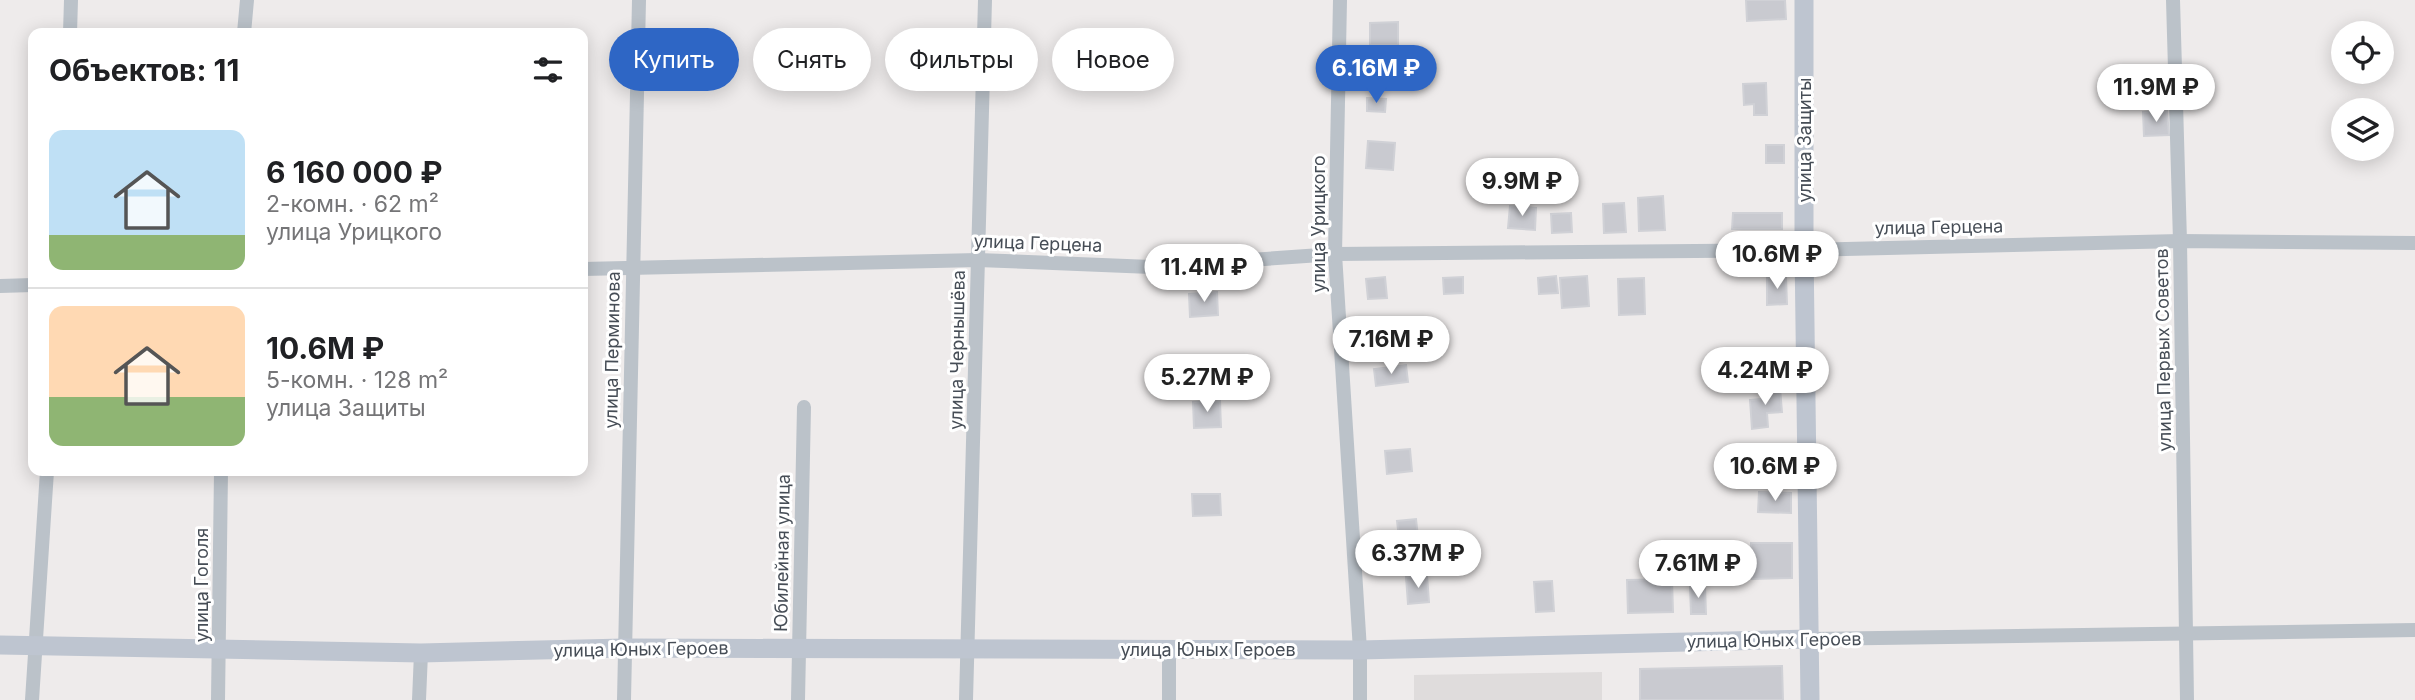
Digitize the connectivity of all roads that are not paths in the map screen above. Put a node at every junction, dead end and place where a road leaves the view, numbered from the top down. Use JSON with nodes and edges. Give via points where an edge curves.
{"nodes":[{"id":1,"x":71,"y":0,"type":"edge"},
{"id":2,"x":247,"y":0,"type":"edge"},
{"id":3,"x":639,"y":0,"type":"edge"},
{"id":4,"x":985,"y":0,"type":"edge"},
{"id":5,"x":1340,"y":0,"type":"edge"},
{"id":6,"x":1804,"y":0,"type":"edge"},
{"id":7,"x":2173,"y":0,"type":"edge"},
{"id":8,"x":69,"y":28,"type":"edge"},
{"id":9,"x":244,"y":28,"type":"edge"},
{"id":10,"x":2180,"y":241,"type":"junction"},
{"id":11,"x":2415,"y":243,"type":"edge"},
{"id":12,"x":1804,"y":250,"type":"junction"},
{"id":13,"x":1335,"y":254,"type":"junction"},
{"id":14,"x":978,"y":260,"type":"junction"},
{"id":15,"x":633,"y":268,"type":"junction"},
{"id":16,"x":588,"y":270,"type":"edge"},
{"id":17,"x":28,"y":285,"type":"edge"},
{"id":18,"x":0,"y":286,"type":"edge"},
{"id":19,"x":804,"y":407,"type":"dead end"},
{"id":20,"x":47,"y":476,"type":"edge"},
{"id":21,"x":221,"y":476,"type":"edge"},
{"id":22,"x":2415,"y":630,"type":"edge"},
{"id":23,"x":2186,"y":634,"type":"junction"},
{"id":24,"x":1810,"y":639,"type":"junction"},
{"id":25,"x":0,"y":645,"type":"edge"},
{"id":26,"x":35,"y":646,"type":"junction"},
{"id":27,"x":624,"y":648,"type":"junction"},
{"id":28,"x":799,"y":648,"type":"junction"},
{"id":29,"x":968,"y":649,"type":"junction"},
{"id":30,"x":1170,"y":649,"type":"junction"},
{"id":31,"x":220,"y":650,"type":"junction"},
{"id":32,"x":1360,"y":650,"type":"junction"},
{"id":33,"x":421,"y":653,"type":"junction"},
{"id":34,"x":32,"y":700,"type":"edge"},
{"id":35,"x":218,"y":700,"type":"edge"},
{"id":36,"x":419,"y":700,"type":"edge"},
{"id":37,"x":624,"y":700,"type":"edge"},
{"id":38,"x":798,"y":700,"type":"edge"},
{"id":39,"x":967,"y":700,"type":"edge"},
{"id":40,"x":1169,"y":700,"type":"edge"},
{"id":41,"x":1360,"y":700,"type":"edge"},
{"id":42,"x":1810,"y":700,"type":"edge"},
{"id":43,"x":2188,"y":700,"type":"edge"}],
"edges":[{"from":1,"to":8,"type":"street"},
{"from":2,"to":9,"type":"street"},
{"from":3,"to":15,"type":"street","name":"улица Перминова"},
{"from":4,"to":14,"type":"street","name":"улица Чернышёва"},
{"from":5,"to":13,"type":"street","name":"улица Урицкого"},
{"from":6,"to":12,"type":"street","name":"улица Защиты"},
{"from":7,"to":10,"type":"street","name":"улица Первых Советов"},
{"from":10,"to":11,"type":"street","name":"улица Герцена"},
{"from":10,"to":12,"type":"street","name":"улица Герцена"},
{"from":10,"to":23,"type":"street","name":"улица Первых Советов"},
{"from":12,"to":13,"type":"street","name":"улица Герцена"},
{"from":12,"to":24,"type":"street","name":"улица Защиты"},
{"from":13,"to":14,"type":"street","name":"улица Герцена","via":[[1151,267]]},
{"from":13,"to":32,"type":"street","name":"улица Урицкого"},
{"from":14,"to":15,"type":"street","name":"улица Герцена"},
{"from":14,"to":29,"type":"street","name":"улица Чернышёва"},
{"from":15,"to":16,"type":"street","name":"улица Герцена"},
{"from":15,"to":27,"type":"street","name":"улица Перминова"},
{"from":17,"to":18,"type":"street"},
{"from":19,"to":28,"type":"street","name":"Юбилейная улица"},
{"from":20,"to":26,"type":"street"},
{"from":21,"to":31,"type":"street","name":"улица Гоголя"},
{"from":22,"to":23,"type":"street","name":"улица Юных Героев"},
{"from":23,"to":24,"type":"street","name":"улица Юных Героев"},
{"from":23,"to":43,"type":"street","name":"улица Первых Советов"},
{"from":24,"to":32,"type":"street","name":"улица Юных Героев"},
{"from":24,"to":42,"type":"street","name":"улица Защиты"},
{"from":25,"to":26,"type":"street","name":"улица Юных Героев"},
{"from":26,"to":31,"type":"street","name":"улица Юных Героев"},
{"from":26,"to":34,"type":"street"},
{"from":27,"to":28,"type":"street","name":"улица Юных Героев"},
{"from":27,"to":33,"type":"street","name":"улица Юных Героев"},
{"from":27,"to":37,"type":"street","name":"улица Перминова"},
{"from":28,"to":29,"type":"street","name":"улица Юных Героев"},
{"from":28,"to":38,"type":"street","name":"Юбилейная улица"},
{"from":29,"to":30,"type":"street","name":"улица Юных Героев"},
{"from":29,"to":39,"type":"street","name":"улица Чернышёва"},
{"from":30,"to":32,"type":"street","name":"улица Юных Героев"},
{"from":30,"to":40,"type":"street"},
{"from":31,"to":33,"type":"street","name":"улица Юных Героев"},
{"from":31,"to":35,"type":"street","name":"улица Гоголя"},
{"from":32,"to":41,"type":"street","name":"улица Урицкого"},
{"from":33,"to":36,"type":"street"}]}
